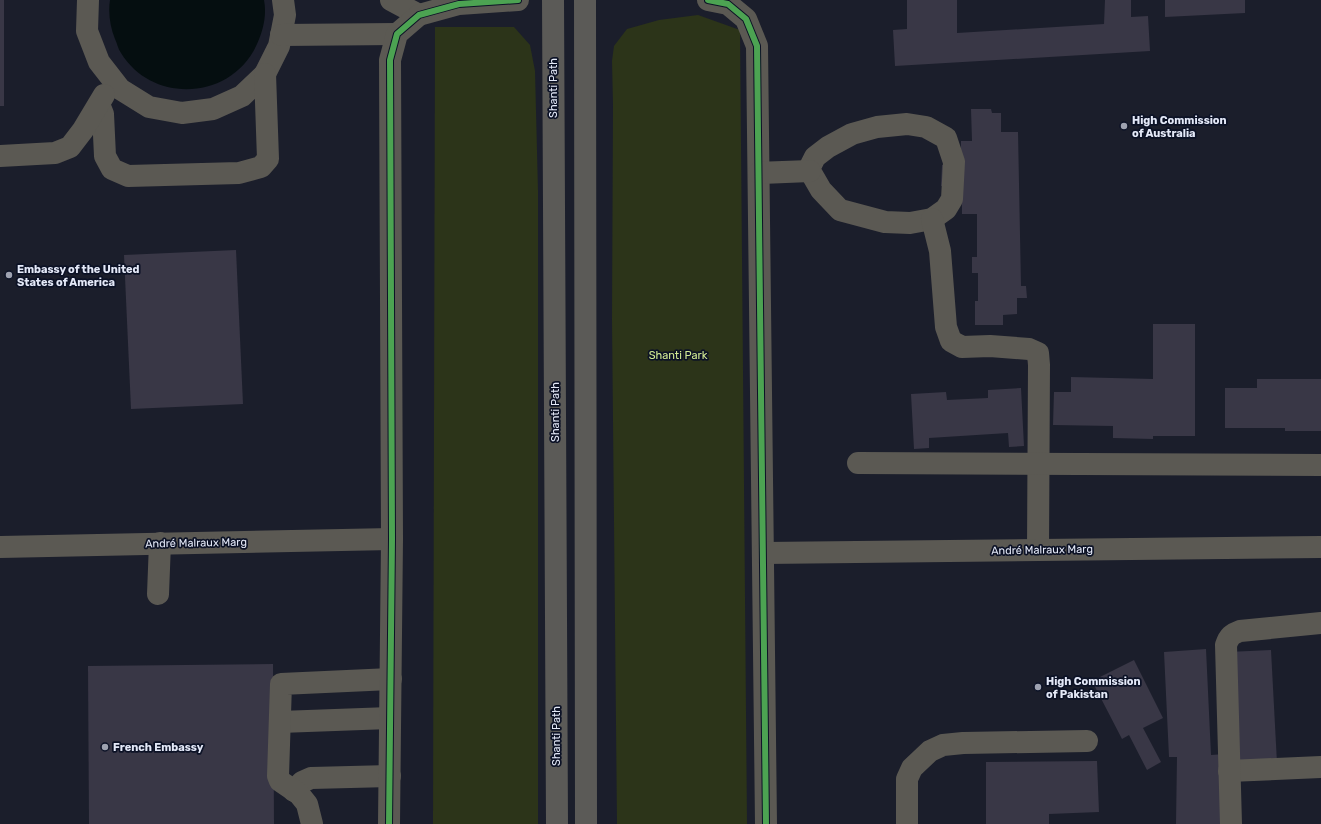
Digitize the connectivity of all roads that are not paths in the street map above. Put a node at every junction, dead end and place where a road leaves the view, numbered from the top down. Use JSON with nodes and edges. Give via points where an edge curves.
{"nodes":[{"id":1,"x":88,"y":0,"type":"edge"},
{"id":2,"x":283,"y":0,"type":"edge"},
{"id":3,"x":391,"y":0,"type":"edge"},
{"id":4,"x":518,"y":0,"type":"edge"},
{"id":5,"x":553,"y":0,"type":"edge"},
{"id":6,"x":585,"y":0,"type":"edge"},
{"id":7,"x":708,"y":0,"type":"edge"},
{"id":8,"x":419,"y":15,"type":"junction"},
{"id":9,"x":397,"y":34,"type":"junction"},
{"id":10,"x":281,"y":35,"type":"junction"},
{"id":11,"x":265,"y":74,"type":"junction"},
{"id":12,"x":113,"y":81,"type":"junction"},
{"id":13,"x":99,"y":104,"type":"junction"},
{"id":14,"x":0,"y":156,"type":"edge"},
{"id":15,"x":810,"y":171,"type":"junction"},
{"id":16,"x":759,"y":173,"type":"junction"},
{"id":17,"x":932,"y":220,"type":"junction"},
{"id":18,"x":858,"y":463,"type":"dead end"},
{"id":19,"x":1038,"y":464,"type":"junction"},
{"id":20,"x":1321,"y":465,"type":"edge"},
{"id":21,"x":392,"y":539,"type":"junction"},
{"id":22,"x":160,"y":543,"type":"junction"},
{"id":23,"x":0,"y":547,"type":"edge"},
{"id":24,"x":1321,"y":547,"type":"edge"},
{"id":25,"x":1038,"y":550,"type":"junction"},
{"id":26,"x":764,"y":554,"type":"junction"},
{"id":27,"x":158,"y":594,"type":"dead end"},
{"id":28,"x":1321,"y":623,"type":"edge"},
{"id":29,"x":390,"y":679,"type":"junction"},
{"id":30,"x":390,"y":718,"type":"junction"},
{"id":31,"x":280,"y":722,"type":"junction"},
{"id":32,"x":1087,"y":741,"type":"dead end"},
{"id":33,"x":1321,"y":767,"type":"edge"},
{"id":34,"x":1229,"y":771,"type":"junction"},
{"id":35,"x":390,"y":776,"type":"junction"},
{"id":36,"x":294,"y":791,"type":"junction"},
{"id":37,"x":312,"y":824,"type":"edge"},
{"id":38,"x":389,"y":824,"type":"edge"},
{"id":39,"x":557,"y":824,"type":"edge"},
{"id":40,"x":586,"y":824,"type":"edge"},
{"id":41,"x":766,"y":824,"type":"edge"},
{"id":42,"x":907,"y":824,"type":"edge"},
{"id":43,"x":1231,"y":824,"type":"edge"}],
"edges":[{"from":1,"to":12,"type":"street","via":[[87,31],[98,62]]},
{"from":2,"to":10,"type":"street","via":[[285,15]]},
{"from":3,"to":8,"type":"street"},
{"from":4,"to":8,"type":"street","via":[[459,4]]},
{"from":5,"to":39,"type":"main road","name":"Shanti Path"},
{"from":6,"to":40,"type":"main road"},
{"from":7,"to":16,"type":"street","via":[[728,4],[746,19],[757,46]]},
{"from":8,"to":9,"type":"street"},
{"from":9,"to":10,"type":"street"},
{"from":9,"to":21,"type":"street","via":[[390,60]]},
{"from":10,"to":11,"type":"street","via":[[279,46]]},
{"from":11,"to":12,"type":"street","via":[[242,96],[213,109],[182,113],[149,107],[120,89]]},
{"from":11,"to":13,"type":"street","via":[[268,159],[261,167],[239,173],[128,176],[112,169],[105,156],[103,114]]},
{"from":12,"to":13,"type":"street"},
{"from":13,"to":14,"type":"street","via":[[70,147],[55,153]]},
{"from":15,"to":16,"type":"street"},
{"from":15,"to":17,"type":"street","via":[[821,190],[840,210],[884,222],[910,223]]},
{"from":15,"to":17,"type":"street","via":[[815,157],[852,134],[876,127],[907,124],[926,127],[946,138],[954,162],[952,199],[946,209]]},
{"from":16,"to":26,"type":"street"},
{"from":17,"to":19,"type":"street","via":[[940,251],[946,327],[951,341],[962,347],[1029,349],[1038,353]]},
{"from":18,"to":19,"type":"street"},
{"from":19,"to":20,"type":"street"},
{"from":19,"to":25,"type":"street"},
{"from":21,"to":22,"type":"street","name":"André Malraux Marg"},
{"from":21,"to":29,"type":"street"},
{"from":22,"to":23,"type":"street","name":"André Malraux Marg"},
{"from":22,"to":27,"type":"street"},
{"from":24,"to":25,"type":"street","name":"André Malraux Marg"},
{"from":25,"to":26,"type":"street","name":"André Malraux Marg"},
{"from":26,"to":41,"type":"street"},
{"from":28,"to":34,"type":"street","via":[[1240,631],[1228,638],[1226,644]]},
{"from":29,"to":30,"type":"street"},
{"from":29,"to":31,"type":"street","via":[[281,684]]},
{"from":30,"to":31,"type":"street"},
{"from":30,"to":35,"type":"street"},
{"from":31,"to":36,"type":"street","via":[[278,776],[280,782]]},
{"from":32,"to":42,"type":"street","via":[[963,743],[943,745],[930,750],[912,768],[907,780]]},
{"from":33,"to":34,"type":"street"},
{"from":34,"to":43,"type":"street"},
{"from":35,"to":36,"type":"street","via":[[310,778]]},
{"from":35,"to":38,"type":"street"},
{"from":36,"to":37,"type":"street","via":[[307,804]]}]}
